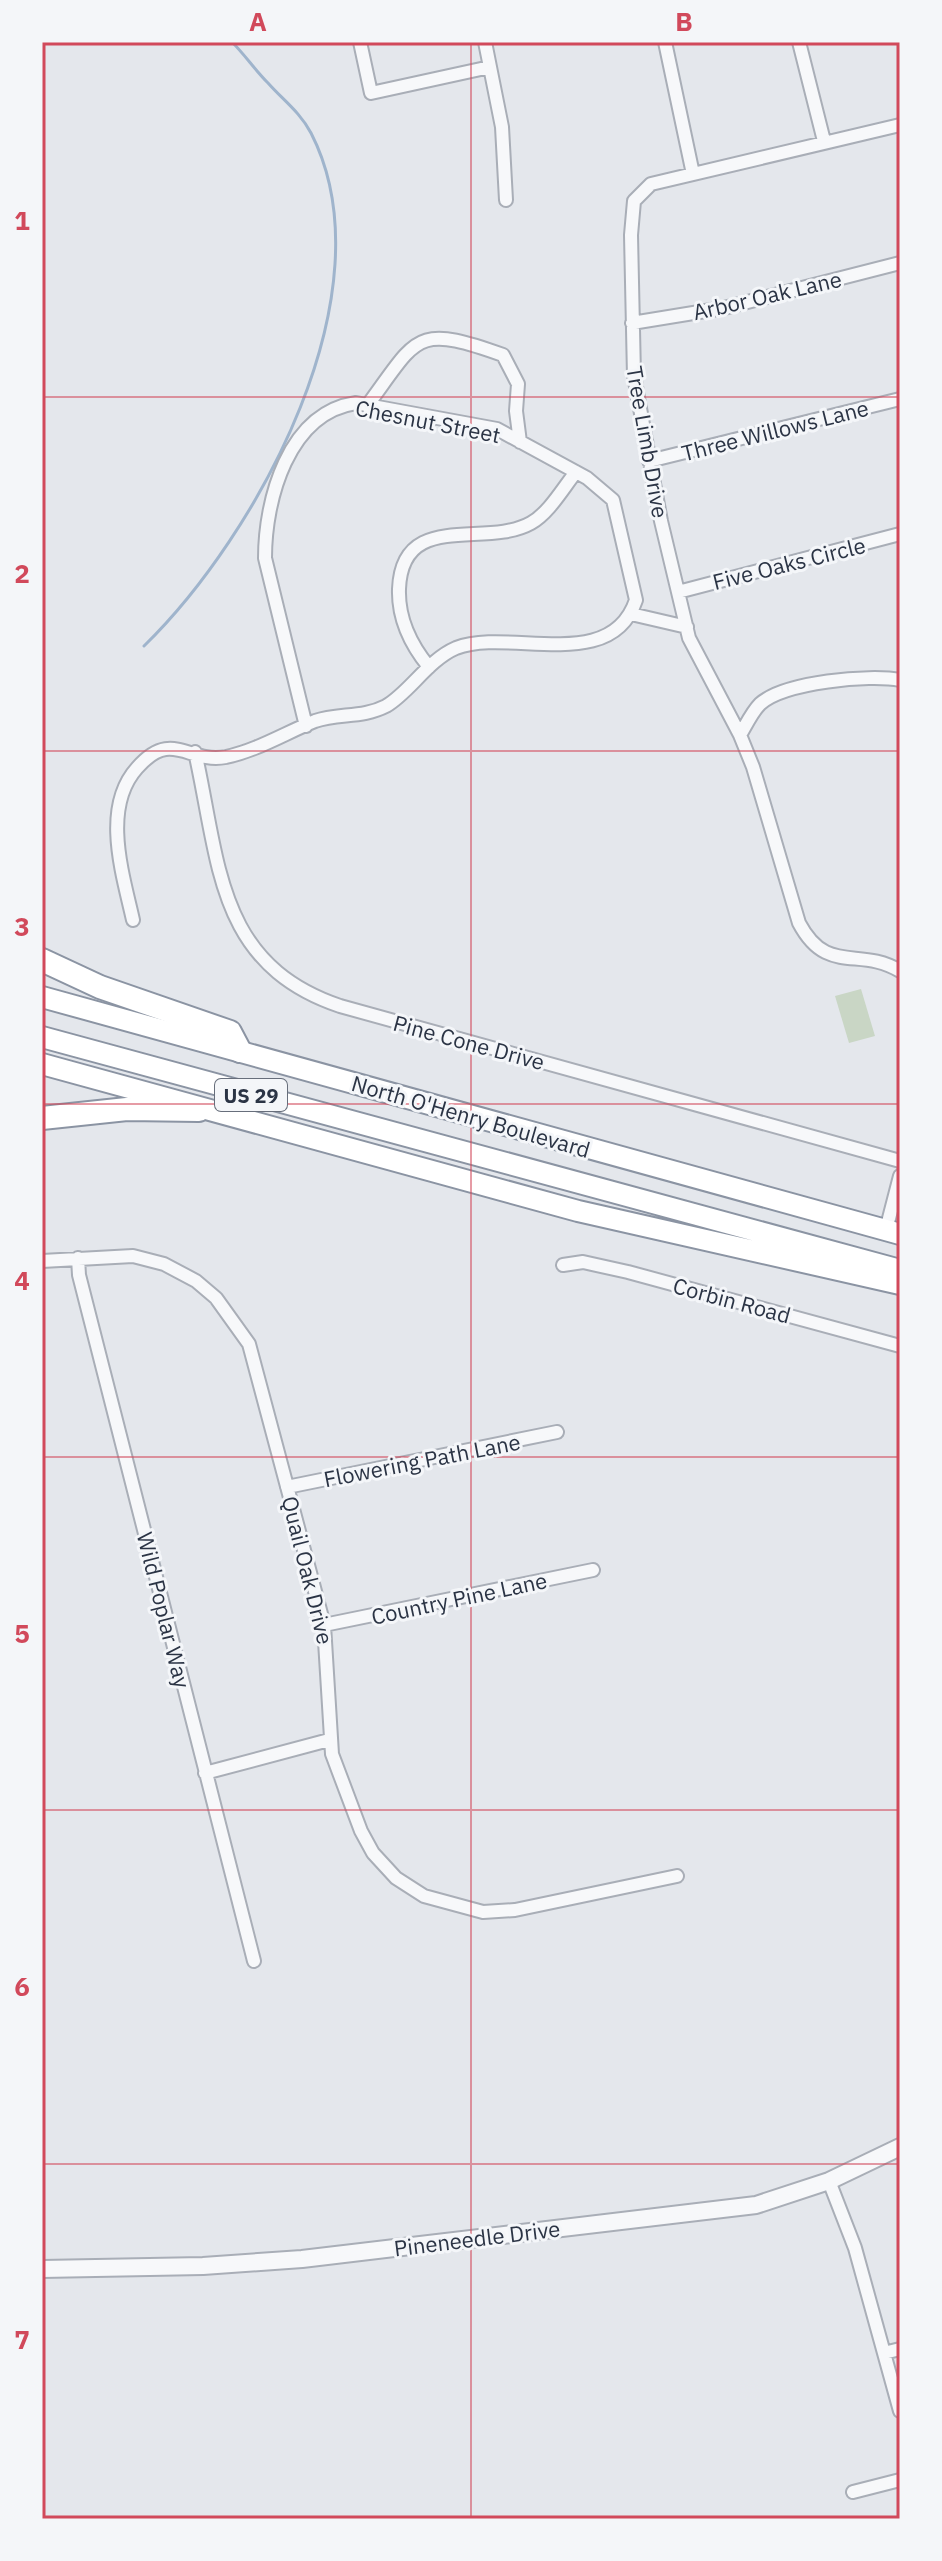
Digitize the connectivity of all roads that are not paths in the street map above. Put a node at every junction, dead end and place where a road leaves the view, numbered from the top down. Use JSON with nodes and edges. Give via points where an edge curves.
{"nodes":[{"id":1,"x":360,"y":42,"type":"edge"},
{"id":2,"x":485,"y":42,"type":"edge"},
{"id":3,"x":665,"y":42,"type":"edge"},
{"id":4,"x":799,"y":42,"type":"edge"},
{"id":5,"x":490,"y":67,"type":"junction"},
{"id":6,"x":900,"y":125,"type":"edge"},
{"id":7,"x":824,"y":141,"type":"junction"},
{"id":8,"x":693,"y":174,"type":"junction"},
{"id":9,"x":506,"y":200,"type":"dead end"},
{"id":10,"x":900,"y":263,"type":"edge"},
{"id":11,"x":632,"y":323,"type":"junction"},
{"id":12,"x":900,"y":399,"type":"edge"},
{"id":13,"x":367,"y":406,"type":"junction"},
{"id":14,"x":520,"y":442,"type":"junction"},
{"id":15,"x":649,"y":461,"type":"junction"},
{"id":16,"x":576,"y":472,"type":"junction"},
{"id":17,"x":900,"y":534,"type":"edge"},
{"id":18,"x":678,"y":592,"type":"junction"},
{"id":19,"x":631,"y":614,"type":"junction"},
{"id":20,"x":687,"y":627,"type":"junction"},
{"id":21,"x":429,"y":667,"type":"junction"},
{"id":22,"x":900,"y":680,"type":"edge"},
{"id":23,"x":306,"y":726,"type":"junction"},
{"id":24,"x":740,"y":735,"type":"junction"},
{"id":25,"x":195,"y":752,"type":"junction"},
{"id":26,"x":133,"y":920,"type":"dead end"},
{"id":27,"x":42,"y":960,"type":"edge"},
{"id":28,"x":900,"y":971,"type":"edge"},
{"id":29,"x":42,"y":997,"type":"edge"},
{"id":30,"x":42,"y":1037,"type":"edge"},
{"id":31,"x":240,"y":1051,"type":"junction"},
{"id":32,"x":42,"y":1064,"type":"edge"},
{"id":33,"x":199,"y":1110,"type":"junction"},
{"id":34,"x":42,"y":1118,"type":"edge"},
{"id":35,"x":900,"y":1161,"type":"edge"},
{"id":36,"x":900,"y":1176,"type":"edge"},
{"id":37,"x":893,"y":1232,"type":"edge"},
{"id":38,"x":78,"y":1258,"type":"junction"},
{"id":39,"x":42,"y":1261,"type":"edge"},
{"id":40,"x":563,"y":1265,"type":"dead end"},
{"id":41,"x":900,"y":1270,"type":"edge"},
{"id":42,"x":900,"y":1284,"type":"edge"},
{"id":43,"x":900,"y":1346,"type":"edge"},
{"id":44,"x":557,"y":1432,"type":"dead end"},
{"id":45,"x":287,"y":1487,"type":"junction"},
{"id":46,"x":593,"y":1570,"type":"dead end"},
{"id":47,"x":324,"y":1625,"type":"junction"},
{"id":48,"x":329,"y":1740,"type":"junction"},
{"id":49,"x":205,"y":1773,"type":"junction"},
{"id":50,"x":677,"y":1876,"type":"dead end"},
{"id":51,"x":254,"y":1961,"type":"dead end"},
{"id":52,"x":900,"y":2147,"type":"edge"},
{"id":53,"x":829,"y":2181,"type":"junction"},
{"id":54,"x":42,"y":2269,"type":"edge"},
{"id":55,"x":900,"y":2349,"type":"edge"},
{"id":56,"x":884,"y":2353,"type":"junction"},
{"id":57,"x":900,"y":2411,"type":"edge"},
{"id":58,"x":900,"y":2480,"type":"edge"},
{"id":59,"x":853,"y":2492,"type":"dead end"}],
"edges":[{"from":1,"to":5,"type":"street","via":[[371,93]]},
{"from":2,"to":5,"type":"street"},
{"from":3,"to":8,"type":"street"},
{"from":4,"to":7,"type":"street"},
{"from":5,"to":9,"type":"street","via":[[502,127]]},
{"from":6,"to":7,"type":"street","name":"Tree Limb Drive"},
{"from":7,"to":8,"type":"street","name":"Tree Limb Drive"},
{"from":8,"to":11,"type":"street","name":"Tree Limb Drive","via":[[651,184],[634,201]]},
{"from":10,"to":11,"type":"street","name":"Arbor Oak Lane","via":[[724,308]]},
{"from":11,"to":15,"type":"street","name":"Tree Limb Drive","via":[[634,376]]},
{"from":12,"to":15,"type":"street","name":"Three Willows Lane"},
{"from":13,"to":14,"type":"street","name":"Chesnut Street","via":[[497,429]]},
{"from":13,"to":14,"type":"street","via":[[414,342],[432,337],[471,343],[503,355],[518,384]]},
{"from":13,"to":23,"type":"street","name":"Chesnut Street","via":[[343,405],[316,421],[295,445],[281,470],[265,536],[265,558]]},
{"from":14,"to":16,"type":"street","name":"Chesnut Street"},
{"from":15,"to":18,"type":"street","name":"Tree Limb Drive"},
{"from":16,"to":19,"type":"street","name":"Chesnut Street","via":[[613,500],[634,585]]},
{"from":16,"to":21,"type":"street","via":[[533,522],[512,530],[425,541],[408,552],[400,570],[399,597],[410,642]]},
{"from":17,"to":18,"type":"street","name":"Five Oaks Circle"},
{"from":18,"to":20,"type":"street","name":"Tree Limb Drive"},
{"from":19,"to":20,"type":"street"},
{"from":19,"to":21,"type":"street","via":[[604,635],[537,646],[486,642],[455,649]]},
{"from":20,"to":24,"type":"street","name":"Tree Limb Drive"},
{"from":21,"to":23,"type":"street","via":[[389,705]]},
{"from":22,"to":24,"type":"street","via":[[857,677],[781,693],[758,705]]},
{"from":23,"to":25,"type":"street","via":[[224,757]]},
{"from":24,"to":28,"type":"street","name":"Tree Limb Drive","via":[[807,938],[836,958],[876,960]]},
{"from":25,"to":26,"type":"street","via":[[171,747],[150,755],[134,771],[121,805],[117,851]]},
{"from":25,"to":35,"type":"street","name":"Pine Cone Drive","via":[[239,928],[270,969],[301,991]]},
{"from":27,"to":31,"type":"highway","via":[[100,987],[230,1032]]},
{"from":29,"to":31,"type":"highway","name":"North O'Henry Boulevard","number":"US 29"},
{"from":30,"to":41,"type":"highway","name":"North O'Henry Boulevard","number":"US 29"},
{"from":31,"to":37,"type":"highway","name":"North O'Henry Boulevard","number":"US 29"},
{"from":32,"to":33,"type":"highway"},
{"from":33,"to":34,"type":"highway","via":[[127,1109]]},
{"from":33,"to":42,"type":"highway","via":[[578,1211]]},
{"from":36,"to":37,"type":"street"},
{"from":38,"to":39,"type":"street","name":"Quail Oak Drive"},
{"from":38,"to":45,"type":"street","name":"Quail Oak Drive","via":[[133,1256],[164,1264],[216,1298],[249,1344]]},
{"from":38,"to":49,"type":"street","name":"Wild Poplar Way"},
{"from":40,"to":43,"type":"street","name":"Corbin Road","via":[[583,1262],[628,1272]]},
{"from":44,"to":45,"type":"street","name":"Flowering Path Lane"},
{"from":45,"to":47,"type":"street","name":"Quail Oak Drive"},
{"from":46,"to":47,"type":"street","name":"Country Pine Lane"},
{"from":47,"to":48,"type":"street","name":"Quail Oak Drive"},
{"from":48,"to":49,"type":"street"},
{"from":48,"to":50,"type":"street","name":"Quail Oak Drive","via":[[350,1805],[373,1853],[396,1878],[424,1896],[483,1912],[515,1910]]},
{"from":49,"to":51,"type":"street","name":"Wild Poplar Way"},
{"from":52,"to":53,"type":"street","name":"Pineneedle Drive"},
{"from":53,"to":54,"type":"street","name":"Pineneedle Drive","via":[[756,2205],[307,2258]]},
{"from":53,"to":56,"type":"street","via":[[855,2248]]},
{"from":55,"to":56,"type":"street"},
{"from":56,"to":57,"type":"street"},
{"from":58,"to":59,"type":"street"}]}
